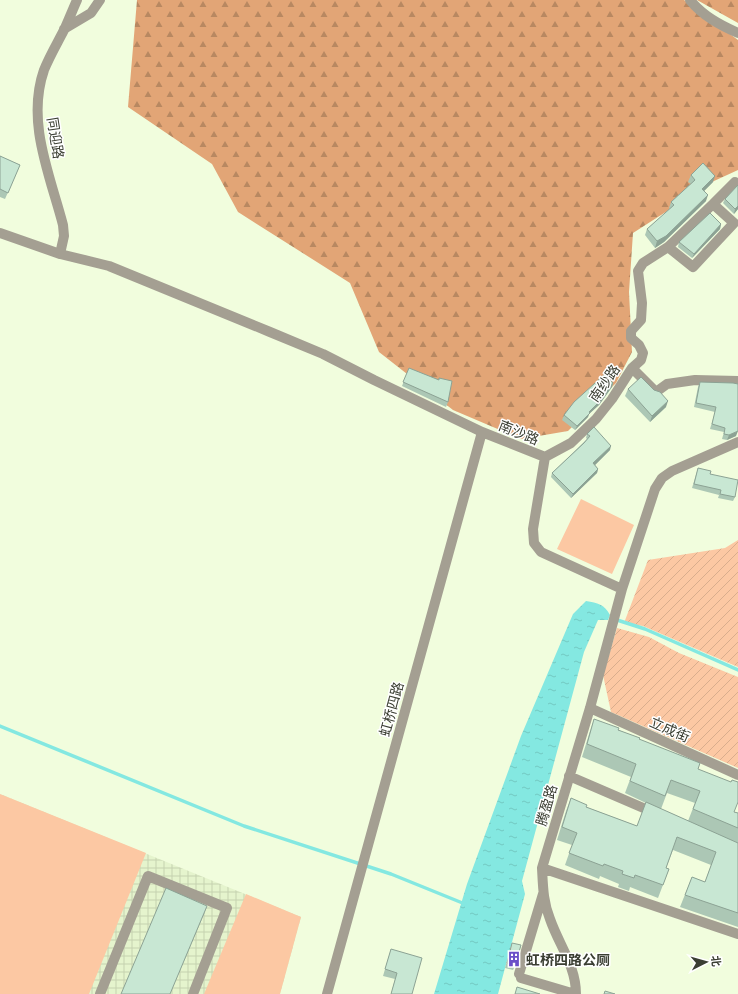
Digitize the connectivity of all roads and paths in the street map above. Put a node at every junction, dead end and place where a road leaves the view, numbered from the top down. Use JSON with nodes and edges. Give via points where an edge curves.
{"nodes":[{"id":1,"x":100,"y":0,"type":"edge"},
{"id":2,"x":690,"y":0,"type":"edge"},
{"id":3,"x":77,"y":1,"type":"edge"},
{"id":4,"x":64,"y":29,"type":"junction"},
{"id":5,"x":738,"y":33,"type":"edge"},
{"id":6,"x":735,"y":182,"type":"dead end"},
{"id":7,"x":713,"y":204,"type":"junction"},
{"id":8,"x":0,"y":233,"type":"edge"},
{"id":9,"x":668,"y":247,"type":"junction"},
{"id":10,"x":60,"y":254,"type":"junction"},
{"id":11,"x":632,"y":368,"type":"junction"},
{"id":12,"x":738,"y":381,"type":"edge"},
{"id":13,"x":482,"y":432,"type":"junction"},
{"id":14,"x":738,"y":442,"type":"edge"},
{"id":15,"x":545,"y":457,"type":"junction"},
{"id":16,"x":622,"y":589,"type":"junction"},
{"id":17,"x":590,"y":708,"type":"junction"},
{"id":18,"x":738,"y":775,"type":"edge"},
{"id":19,"x":569,"y":776,"type":"junction"},
{"id":20,"x":668,"y":819,"type":"edge"},
{"id":21,"x":542,"y":868,"type":"junction"},
{"id":22,"x":543,"y":894,"type":"junction"},
{"id":23,"x":738,"y":934,"type":"edge"},
{"id":24,"x":100,"y":994,"type":"edge"},
{"id":25,"x":194,"y":994,"type":"edge"},
{"id":26,"x":327,"y":994,"type":"edge"},
{"id":27,"x":575,"y":994,"type":"edge"}],
"edges":[{"from":1,"to":4,"type":"street","via":[[91,13]]},
{"from":2,"to":5,"type":"street","via":[[704,14]]},
{"from":3,"to":4,"type":"street","name":"同迎路"},
{"from":4,"to":10,"type":"street","name":"同迎路","via":[[44,71],[37,116],[43,153],[64,225]]},
{"from":6,"to":7,"type":"street"},
{"from":7,"to":9,"type":"street"},
{"from":7,"to":9,"type":"street","via":[[734,223],[693,267]]},
{"from":8,"to":10,"type":"street","name":"南沙路"},
{"from":9,"to":11,"type":"street","via":[[643,263],[638,271],[642,303],[641,320],[631,332],[631,338],[643,353]]},
{"from":10,"to":13,"type":"street","name":"南沙路","via":[[109,266],[323,354]]},
{"from":11,"to":12,"type":"street","name":"南纱路","via":[[656,392],[668,384],[695,380]]},
{"from":11,"to":15,"type":"street","name":"南纱路","via":[[596,419],[570,443]]},
{"from":13,"to":15,"type":"street","name":"南沙路"},
{"from":13,"to":26,"type":"street","name":"虹桥四路"},
{"from":14,"to":16,"type":"street","name":"腾盈路","via":[[672,471],[662,478],[655,489]]},
{"from":15,"to":16,"type":"street","via":[[533,529],[534,543],[541,552]]},
{"from":16,"to":17,"type":"street","name":"腾盈路"},
{"from":17,"to":18,"type":"street","name":"立成街"},
{"from":17,"to":19,"type":"street","name":"腾盈路"},
{"from":19,"to":20,"type":"street"},
{"from":19,"to":21,"type":"street","name":"腾盈路"},
{"from":21,"to":22,"type":"street","name":"腾盈路"},
{"from":21,"to":23,"type":"street"},
{"from":22,"to":27,"type":"street","name":"腾盈路","via":[[550,919],[572,967]]},
{"from":22,"to":27,"type":"street","via":[[520,976]]},
{"from":24,"to":25,"type":"street","via":[[148,876],[227,908]]}]}
